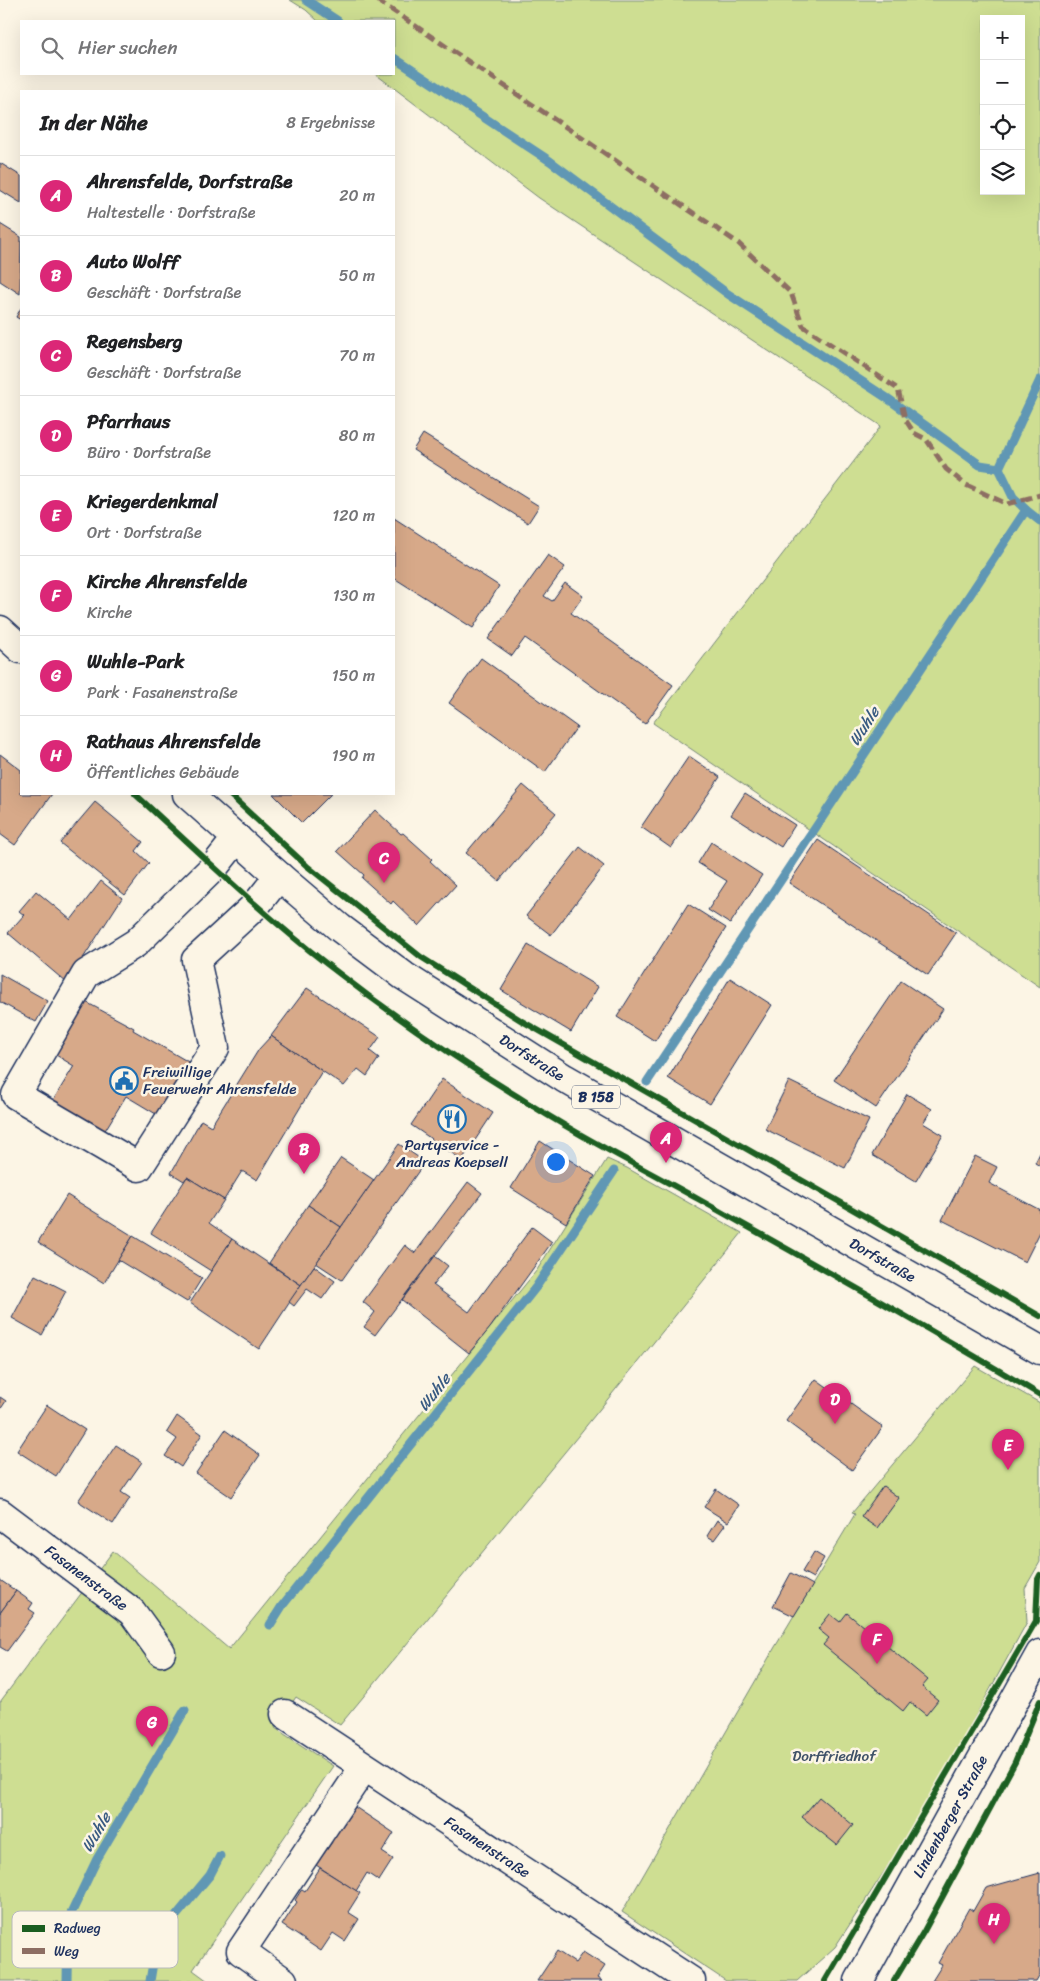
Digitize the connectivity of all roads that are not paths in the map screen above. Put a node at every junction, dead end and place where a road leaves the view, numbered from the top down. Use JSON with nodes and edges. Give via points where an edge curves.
{"nodes":[{"id":1,"x":0,"y":630,"type":"edge"},
{"id":2,"x":20,"y":648,"type":"edge"},
{"id":3,"x":188,"y":795,"type":"edge"},
{"id":4,"x":237,"y":838,"type":"junction"},
{"id":5,"x":279,"y":876,"type":"junction"},
{"id":6,"x":1040,"y":1350,"type":"edge"},
{"id":7,"x":0,"y":1513,"type":"edge"},
{"id":8,"x":161,"y":1652,"type":"dead end"},
{"id":9,"x":1040,"y":1654,"type":"edge"},
{"id":10,"x":285,"y":1714,"type":"dead end"},
{"id":11,"x":364,"y":1767,"type":"junction"},
{"id":12,"x":283,"y":1981,"type":"edge"},
{"id":13,"x":691,"y":1981,"type":"edge"},
{"id":14,"x":859,"y":1981,"type":"edge"}],
"edges":[{"from":1,"to":2,"type":"street"},
{"from":3,"to":4,"type":"street","name":"Dorfstraße","number":"B 158"},
{"from":4,"to":5,"type":"street","name":"Dorfstraße","number":"B 158"},
{"from":4,"to":5,"type":"street","via":[[214,867],[136,943],[86,974],[16,1095],[139,1168],[215,1048],[196,960],[256,905]]},
{"from":5,"to":6,"type":"street","name":"Dorfstraße","number":"B 158","via":[[404,976],[564,1078]]},
{"from":7,"to":8,"type":"street","name":"Fasanenstraße","via":[[132,1612]]},
{"from":9,"to":14,"type":"street","name":"Lindenberger Straße"},
{"from":10,"to":11,"type":"street","name":"Fasanenstraße"},
{"from":11,"to":12,"type":"street","via":[[242,1950]]},
{"from":11,"to":13,"type":"street","name":"Fasanenstraße"}]}
